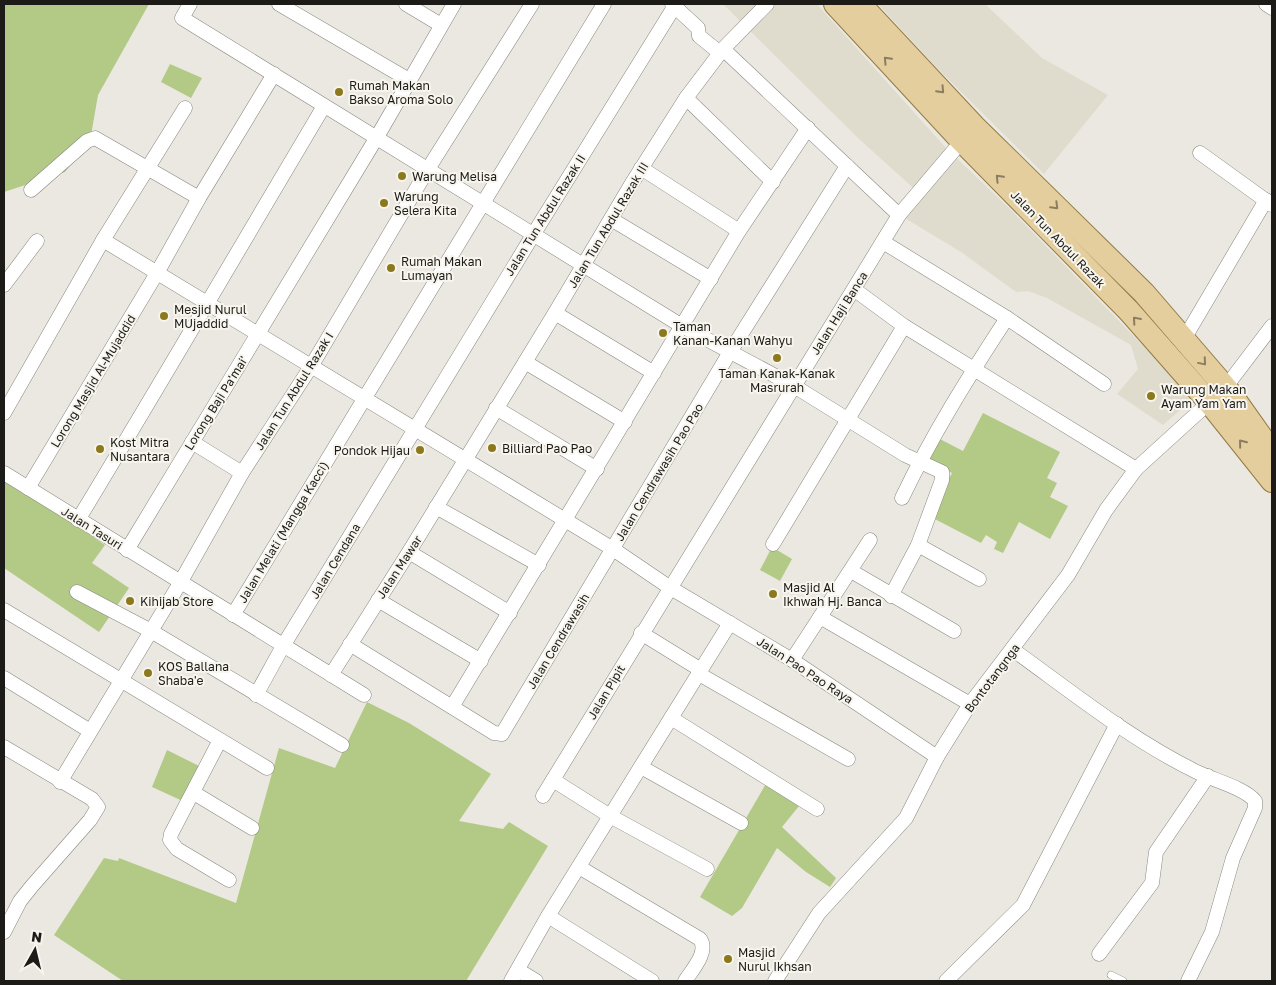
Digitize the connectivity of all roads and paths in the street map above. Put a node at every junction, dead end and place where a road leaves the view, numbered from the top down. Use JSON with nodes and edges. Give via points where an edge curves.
{"nodes":[{"id":1,"x":190,"y":4,"type":"edge"},
{"id":2,"x":279,"y":4,"type":"edge"},
{"id":3,"x":406,"y":4,"type":"edge"},
{"id":4,"x":454,"y":4,"type":"edge"},
{"id":5,"x":532,"y":4,"type":"edge"},
{"id":6,"x":604,"y":4,"type":"edge"},
{"id":7,"x":767,"y":4,"type":"edge"},
{"id":8,"x":835,"y":4,"type":"edge"},
{"id":9,"x":860,"y":4,"type":"edge"},
{"id":10,"x":1266,"y":4,"type":"edge"},
{"id":11,"x":675,"y":5,"type":"edge"},
{"id":12,"x":1272,"y":8,"type":"edge"},
{"id":13,"x":441,"y":24,"type":"junction"},
{"id":14,"x":721,"y":51,"type":"junction"},
{"id":15,"x":274,"y":74,"type":"junction"},
{"id":16,"x":409,"y":80,"type":"junction"},
{"id":17,"x":686,"y":98,"type":"junction"},
{"id":18,"x":324,"y":106,"type":"junction"},
{"id":19,"x":185,"y":108,"type":"dead end"},
{"id":20,"x":808,"y":128,"type":"junction"},
{"id":21,"x":968,"y":133,"type":"junction"},
{"id":22,"x":376,"y":137,"type":"junction"},
{"id":23,"x":1200,"y":153,"type":"dead end"},
{"id":24,"x":847,"y":166,"type":"junction"},
{"id":25,"x":149,"y":168,"type":"junction"},
{"id":26,"x":641,"y":168,"type":"junction"},
{"id":27,"x":428,"y":170,"type":"junction"},
{"id":28,"x":773,"y":182,"type":"junction"},
{"id":29,"x":31,"y":190,"type":"dead end"},
{"id":30,"x":199,"y":198,"type":"junction"},
{"id":31,"x":1269,"y":203,"type":"edge"},
{"id":32,"x":482,"y":204,"type":"junction"},
{"id":33,"x":899,"y":215,"type":"junction"},
{"id":34,"x":611,"y":218,"type":"junction"},
{"id":35,"x":740,"y":232,"type":"junction"},
{"id":36,"x":533,"y":235,"type":"junction"},
{"id":37,"x":103,"y":240,"type":"junction"},
{"id":38,"x":37,"y":241,"type":"dead end"},
{"id":39,"x":883,"y":242,"type":"junction"},
{"id":40,"x":582,"y":266,"type":"junction"},
{"id":41,"x":158,"y":273,"type":"junction"},
{"id":42,"x":711,"y":279,"type":"junction"},
{"id":43,"x":4,"y":285,"type":"edge"},
{"id":44,"x":855,"y":290,"type":"junction"},
{"id":45,"x":206,"y":302,"type":"junction"},
{"id":46,"x":555,"y":313,"type":"junction"},
{"id":47,"x":1007,"y":318,"type":"junction"},
{"id":48,"x":682,"y":326,"type":"junction"},
{"id":49,"x":904,"y":326,"type":"junction"},
{"id":50,"x":1272,"y":326,"type":"edge"},
{"id":51,"x":259,"y":334,"type":"junction"},
{"id":52,"x":1184,"y":339,"type":"junction"},
{"id":53,"x":730,"y":352,"type":"junction"},
{"id":54,"x":525,"y":362,"type":"junction"},
{"id":55,"x":312,"y":366,"type":"junction"},
{"id":56,"x":974,"y":369,"type":"junction"},
{"id":57,"x":654,"y":373,"type":"junction"},
{"id":58,"x":1104,"y":384,"type":"dead end"},
{"id":59,"x":794,"y":386,"type":"junction"},
{"id":60,"x":1217,"y":395,"type":"junction"},
{"id":61,"x":363,"y":397,"type":"junction"},
{"id":62,"x":496,"y":408,"type":"junction"},
{"id":63,"x":4,"y":413,"type":"edge"},
{"id":64,"x":847,"y":420,"type":"junction"},
{"id":65,"x":625,"y":422,"type":"junction"},
{"id":66,"x":415,"y":428,"type":"junction"},
{"id":67,"x":192,"y":442,"type":"junction"},
{"id":68,"x":1272,"y":452,"type":"edge"},
{"id":69,"x":466,"y":459,"type":"junction"},
{"id":70,"x":919,"y":462,"type":"junction"},
{"id":71,"x":597,"y":469,"type":"junction"},
{"id":72,"x":1136,"y":469,"type":"junction"},
{"id":73,"x":4,"y":473,"type":"edge"},
{"id":74,"x":242,"y":473,"type":"junction"},
{"id":75,"x":1272,"y":481,"type":"edge"},
{"id":76,"x":28,"y":488,"type":"junction"},
{"id":77,"x":902,"y":498,"type":"dead end"},
{"id":78,"x":436,"y":507,"type":"junction"},
{"id":79,"x":78,"y":520,"type":"junction"},
{"id":80,"x":566,"y":520,"type":"junction"},
{"id":81,"x":870,"y":540,"type":"dead end"},
{"id":82,"x":773,"y":544,"type":"dead end"},
{"id":83,"x":918,"y":545,"type":"junction"},
{"id":84,"x":613,"y":548,"type":"junction"},
{"id":85,"x":128,"y":550,"type":"junction"},
{"id":86,"x":409,"y":552,"type":"junction"},
{"id":87,"x":539,"y":565,"type":"junction"},
{"id":88,"x":851,"y":572,"type":"junction"},
{"id":89,"x":978,"y":579,"type":"dead end"},
{"id":90,"x":180,"y":583,"type":"junction"},
{"id":91,"x":669,"y":587,"type":"junction"},
{"id":92,"x":77,"y":592,"type":"dead end"},
{"id":93,"x":891,"y":596,"type":"junction"},
{"id":94,"x":378,"y":600,"type":"junction"},
{"id":95,"x":4,"y":610,"type":"edge"},
{"id":96,"x":510,"y":614,"type":"junction"},
{"id":97,"x":233,"y":615,"type":"junction"},
{"id":98,"x":820,"y":617,"type":"junction"},
{"id":99,"x":730,"y":623,"type":"junction"},
{"id":100,"x":152,"y":631,"type":"junction"},
{"id":101,"x":954,"y":631,"type":"dead end"},
{"id":102,"x":641,"y":633,"type":"junction"},
{"id":103,"x":350,"y":644,"type":"junction"},
{"id":104,"x":283,"y":646,"type":"junction"},
{"id":105,"x":1012,"y":650,"type":"junction"},
{"id":106,"x":792,"y":660,"type":"junction"},
{"id":107,"x":481,"y":661,"type":"junction"},
{"id":108,"x":700,"y":672,"type":"junction"},
{"id":109,"x":331,"y":675,"type":"junction"},
{"id":110,"x":4,"y":678,"type":"edge"},
{"id":111,"x":120,"y":680,"type":"junction"},
{"id":112,"x":256,"y":694,"type":"junction"},
{"id":113,"x":364,"y":695,"type":"dead end"},
{"id":114,"x":970,"y":704,"type":"junction"},
{"id":115,"x":452,"y":707,"type":"junction"},
{"id":116,"x":671,"y":718,"type":"junction"},
{"id":117,"x":1117,"y":724,"type":"junction"},
{"id":118,"x":90,"y":731,"type":"junction"},
{"id":119,"x":220,"y":740,"type":"junction"},
{"id":120,"x":342,"y":745,"type":"dead end"},
{"id":121,"x":4,"y":747,"type":"edge"},
{"id":122,"x":938,"y":757,"type":"junction"},
{"id":123,"x":848,"y":759,"type":"dead end"},
{"id":124,"x":641,"y":767,"type":"junction"},
{"id":125,"x":267,"y":768,"type":"dead end"},
{"id":126,"x":1208,"y":776,"type":"junction"},
{"id":127,"x":553,"y":780,"type":"junction"},
{"id":128,"x":60,"y":782,"type":"junction"},
{"id":129,"x":194,"y":793,"type":"junction"},
{"id":130,"x":543,"y":796,"type":"dead end"},
{"id":131,"x":817,"y":809,"type":"dead end"},
{"id":132,"x":610,"y":816,"type":"junction"},
{"id":133,"x":741,"y":823,"type":"dead end"},
{"id":134,"x":252,"y":828,"type":"dead end"},
{"id":135,"x":578,"y":867,"type":"junction"},
{"id":136,"x":707,"y":869,"type":"dead end"},
{"id":137,"x":229,"y":880,"type":"dead end"},
{"id":138,"x":548,"y":916,"type":"junction"},
{"id":139,"x":4,"y":932,"type":"edge"},
{"id":140,"x":1100,"y":954,"type":"dead end"},
{"id":141,"x":1111,"y":974,"type":"dead end"},
{"id":142,"x":515,"y":976,"type":"edge"},
{"id":143,"x":536,"y":981,"type":"edge"},
{"id":144,"x":652,"y":981,"type":"edge"},
{"id":145,"x":684,"y":981,"type":"edge"},
{"id":146,"x":775,"y":981,"type":"edge"},
{"id":147,"x":946,"y":981,"type":"edge"},
{"id":148,"x":1123,"y":981,"type":"edge"},
{"id":149,"x":1188,"y":981,"type":"edge"}],
"edges":[{"from":1,"to":15,"type":"street","via":[[182,18]]},
{"from":2,"to":16,"type":"street"},
{"from":3,"to":13,"type":"street"},
{"from":4,"to":13,"type":"street","name":"Lorong Baji Pa'mai'"},
{"from":5,"to":27,"type":"street","name":"Jalan Tun Abdul Razak I"},
{"from":6,"to":32,"type":"street","name":"Jalan Melati (Mangga Kacci)"},
{"from":7,"to":14,"type":"street","name":"Jalan Tun Abdul Razak III"},
{"from":21,"to":8,"type":"main road","name":"Jalan Tun Abdul Razak","one_way":true},
{"from":9,"to":21,"type":"main road","name":"Jalan Tun Abdul Razak","one_way":true},
{"from":10,"to":12,"type":"street"},
{"from":11,"to":14,"type":"street","via":[[698,28],[699,36]]},
{"from":11,"to":36,"type":"street","name":"Jalan Tun Abdul Razak II"},
{"from":13,"to":16,"type":"street","name":"Lorong Baji Pa'mai'"},
{"from":14,"to":17,"type":"street","name":"Jalan Tun Abdul Razak III"},
{"from":14,"to":20,"type":"street"},
{"from":15,"to":18,"type":"street"},
{"from":15,"to":30,"type":"street","name":"Lorong Masjid Al-Mujaddid"},
{"from":16,"to":22,"type":"street","name":"Lorong Baji Pa'mai'"},
{"from":17,"to":26,"type":"street","name":"Jalan Tun Abdul Razak III"},
{"from":17,"to":28,"type":"street"},
{"from":18,"to":22,"type":"street"},
{"from":18,"to":45,"type":"street"},
{"from":19,"to":25,"type":"street"},
{"from":20,"to":24,"type":"street"},
{"from":20,"to":28,"type":"street"},
{"from":21,"to":33,"type":"street","name":"Jalan Haji Banca"},
{"from":21,"to":52,"type":"main road","name":"Jalan Tun Abdul Razak","one_way":true,"via":[[1144,293]]},
{"from":60,"to":21,"type":"main road","name":"Jalan Tun Abdul Razak","one_way":true,"via":[[1129,311]]},
{"from":22,"to":27,"type":"street"},
{"from":22,"to":51,"type":"street","name":"Lorong Baji Pa'mai'"},
{"from":23,"to":31,"type":"street"},
{"from":24,"to":33,"type":"street"},
{"from":24,"to":53,"type":"street","name":"Jalan Cendrawasih Pao Pao"},
{"from":25,"to":29,"type":"street","via":[[100,139],[91,138]]},
{"from":25,"to":30,"type":"street"},
{"from":25,"to":37,"type":"street"},
{"from":26,"to":34,"type":"street","name":"Jalan Tun Abdul Razak III"},
{"from":26,"to":35,"type":"street"},
{"from":27,"to":32,"type":"street"},
{"from":27,"to":55,"type":"street","name":"Jalan Tun Abdul Razak I"},
{"from":28,"to":35,"type":"street"},
{"from":30,"to":41,"type":"street","name":"Lorong Masjid Al-Mujaddid"},
{"from":31,"to":52,"type":"street"},
{"from":32,"to":36,"type":"street"},
{"from":32,"to":61,"type":"street","name":"Jalan Melati (Mangga Kacci)"},
{"from":33,"to":39,"type":"street","name":"Jalan Haji Banca"},
{"from":34,"to":40,"type":"street","name":"Jalan Tun Abdul Razak III"},
{"from":34,"to":42,"type":"street"},
{"from":35,"to":42,"type":"street"},
{"from":36,"to":40,"type":"street"},
{"from":36,"to":66,"type":"street","name":"Jalan Tun Abdul Razak II"},
{"from":37,"to":41,"type":"street","name":"Jalan Pao Pao Raya"},
{"from":37,"to":63,"type":"street"},
{"from":38,"to":43,"type":"street"},
{"from":39,"to":44,"type":"street","name":"Jalan Haji Banca"},
{"from":39,"to":47,"type":"street"},
{"from":40,"to":46,"type":"street","name":"Jalan Tun Abdul Razak III"},
{"from":40,"to":48,"type":"street"},
{"from":41,"to":45,"type":"street","name":"Jalan Pao Pao Raya"},
{"from":41,"to":76,"type":"street","name":"Lorong Masjid Al-Mujaddid"},
{"from":42,"to":48,"type":"street"},
{"from":44,"to":49,"type":"street"},
{"from":44,"to":59,"type":"street","name":"Jalan Haji Banca"},
{"from":45,"to":51,"type":"street","name":"Jalan Pao Pao Raya"},
{"from":45,"to":79,"type":"street","via":[[178,355]]},
{"from":46,"to":54,"type":"street","name":"Jalan Tun Abdul Razak III"},
{"from":46,"to":57,"type":"street"},
{"from":47,"to":56,"type":"street"},
{"from":47,"to":58,"type":"street"},
{"from":48,"to":53,"type":"street"},
{"from":48,"to":57,"type":"street"},
{"from":49,"to":56,"type":"street"},
{"from":49,"to":64,"type":"street"},
{"from":50,"to":60,"type":"street","name":"Bontotangnga"},
{"from":51,"to":55,"type":"street","name":"Jalan Pao Pao Raya"},
{"from":51,"to":67,"type":"street","name":"Lorong Baji Pa'mai'"},
{"from":52,"to":60,"type":"main road","name":"Jalan Tun Abdul Razak","one_way":true},
{"from":53,"to":59,"type":"street"},
{"from":53,"to":84,"type":"street","name":"Jalan Cendrawasih Pao Pao"},
{"from":54,"to":62,"type":"street","name":"Jalan Tun Abdul Razak III"},
{"from":54,"to":65,"type":"street"},
{"from":55,"to":61,"type":"street","name":"Jalan Pao Pao Raya"},
{"from":55,"to":74,"type":"street","name":"Jalan Tun Abdul Razak I"},
{"from":56,"to":70,"type":"street"},
{"from":56,"to":72,"type":"street"},
{"from":57,"to":65,"type":"street"},
{"from":59,"to":64,"type":"street"},
{"from":59,"to":91,"type":"street","name":"Jalan Haji Banca"},
{"from":60,"to":68,"type":"main road","name":"Jalan Tun Abdul Razak"},
{"from":60,"to":72,"type":"street","name":"Bontotangnga"},
{"from":75,"to":60,"type":"main road","name":"Jalan Tun Abdul Razak","one_way":true},
{"from":61,"to":66,"type":"street","name":"Jalan Pao Pao Raya"},
{"from":61,"to":97,"type":"street","name":"Jalan Melati (Mangga Kacci)"},
{"from":62,"to":69,"type":"street","name":"Jalan Tun Abdul Razak III"},
{"from":62,"to":71,"type":"street"},
{"from":64,"to":70,"type":"street"},
{"from":64,"to":82,"type":"street"},
{"from":65,"to":71,"type":"street"},
{"from":66,"to":69,"type":"street","name":"Jalan Pao Pao Raya"},
{"from":66,"to":104,"type":"street","name":"Jalan Cendana"},
{"from":67,"to":74,"type":"street"},
{"from":67,"to":85,"type":"street","name":"Lorong Baji Pa'mai'"},
{"from":69,"to":78,"type":"street","name":"Jalan Mawar"},
{"from":69,"to":80,"type":"street","name":"Jalan Pao Pao Raya"},
{"from":70,"to":77,"type":"street"},
{"from":70,"to":83,"type":"street","via":[[943,474]]},
{"from":71,"to":80,"type":"street"},
{"from":72,"to":105,"type":"street","name":"Bontotangnga","via":[[1106,510],[1068,575]]},
{"from":73,"to":76,"type":"street","name":"Jalan Tasuri"},
{"from":74,"to":90,"type":"street","name":"Jalan Tun Abdul Razak I"},
{"from":76,"to":79,"type":"street","name":"Jalan Tasuri"},
{"from":78,"to":86,"type":"street","name":"Jalan Mawar"},
{"from":78,"to":87,"type":"street"},
{"from":79,"to":85,"type":"street","name":"Jalan Tasuri"},
{"from":80,"to":84,"type":"street","name":"Jalan Pao Pao Raya"},
{"from":80,"to":87,"type":"street"},
{"from":81,"to":88,"type":"street"},
{"from":83,"to":89,"type":"street"},
{"from":83,"to":93,"type":"street"},
{"from":84,"to":91,"type":"street","name":"Jalan Pao Pao Raya"},
{"from":84,"to":115,"type":"street","name":"Jalan Cendrawasih","via":[[502,734],[494,733]]},
{"from":85,"to":90,"type":"street","name":"Jalan Tasuri"},
{"from":86,"to":94,"type":"street","name":"Jalan Mawar"},
{"from":86,"to":96,"type":"street"},
{"from":87,"to":96,"type":"street"},
{"from":88,"to":93,"type":"street"},
{"from":88,"to":98,"type":"street"},
{"from":90,"to":97,"type":"street","name":"Jalan Tasuri"},
{"from":90,"to":100,"type":"street","name":"Jalan Tun Abdul Razak I"},
{"from":91,"to":99,"type":"street","name":"Jalan Pao Pao Raya"},
{"from":91,"to":102,"type":"street","name":"Jalan Pipit"},
{"from":92,"to":100,"type":"street"},
{"from":93,"to":101,"type":"street"},
{"from":94,"to":103,"type":"street","name":"Jalan Mawar"},
{"from":94,"to":107,"type":"street"},
{"from":95,"to":111,"type":"street"},
{"from":96,"to":107,"type":"street"},
{"from":97,"to":104,"type":"street","name":"Jalan Tasuri"},
{"from":98,"to":106,"type":"street"},
{"from":98,"to":114,"type":"street"},
{"from":99,"to":106,"type":"street","name":"Jalan Pao Pao Raya"},
{"from":99,"to":108,"type":"street"},
{"from":100,"to":111,"type":"street","name":"Jalan Tun Abdul Razak I"},
{"from":100,"to":112,"type":"street"},
{"from":102,"to":108,"type":"street"},
{"from":102,"to":127,"type":"street","name":"Jalan Pipit"},
{"from":103,"to":109,"type":"street","name":"Jalan Mawar"},
{"from":103,"to":115,"type":"street"},
{"from":104,"to":109,"type":"street","name":"Jalan Tasuri"},
{"from":104,"to":112,"type":"street","name":"Jalan Cendana"},
{"from":105,"to":114,"type":"street","name":"Bontotangnga"},
{"from":105,"to":117,"type":"street"},
{"from":106,"to":122,"type":"street","name":"Jalan Pao Pao Raya"},
{"from":107,"to":115,"type":"street"},
{"from":108,"to":116,"type":"street"},
{"from":108,"to":123,"type":"street"},
{"from":109,"to":113,"type":"street","name":"Jalan Tasuri"},
{"from":110,"to":118,"type":"street"},
{"from":111,"to":118,"type":"street","name":"Jalan Tun Abdul Razak I"},
{"from":111,"to":119,"type":"street"},
{"from":112,"to":120,"type":"street"},
{"from":114,"to":122,"type":"street","name":"Bontotangnga"},
{"from":116,"to":124,"type":"street"},
{"from":116,"to":131,"type":"street"},
{"from":117,"to":126,"type":"street","via":[[1180,763]]},
{"from":117,"to":147,"type":"street","via":[[1022,905]]},
{"from":118,"to":128,"type":"street","name":"Jalan Tun Abdul Razak I"},
{"from":119,"to":125,"type":"street"},
{"from":119,"to":129,"type":"street"},
{"from":121,"to":128,"type":"street"},
{"from":122,"to":146,"type":"street","name":"Bontotangnga","via":[[906,818],[819,913]]},
{"from":124,"to":132,"type":"street"},
{"from":124,"to":133,"type":"street"},
{"from":126,"to":140,"type":"street","via":[[1156,852],[1152,883]]},
{"from":126,"to":149,"type":"street","via":[[1247,794],[1256,803],[1233,858],[1212,932]]},
{"from":127,"to":130,"type":"street","name":"Jalan Pipit"},
{"from":127,"to":132,"type":"street"},
{"from":128,"to":139,"type":"street","via":[[92,799],[98,807],[20,901]]},
{"from":129,"to":134,"type":"street"},
{"from":129,"to":137,"type":"street","via":[[171,834],[171,844]]},
{"from":132,"to":135,"type":"street"},
{"from":132,"to":136,"type":"street"},
{"from":135,"to":138,"type":"street"},
{"from":135,"to":145,"type":"street","via":[[700,939],[703,947],[700,957]]},
{"from":138,"to":142,"type":"street"},
{"from":138,"to":144,"type":"street"},
{"from":141,"to":148,"type":"lane"},
{"from":142,"to":143,"type":"street"}]}
